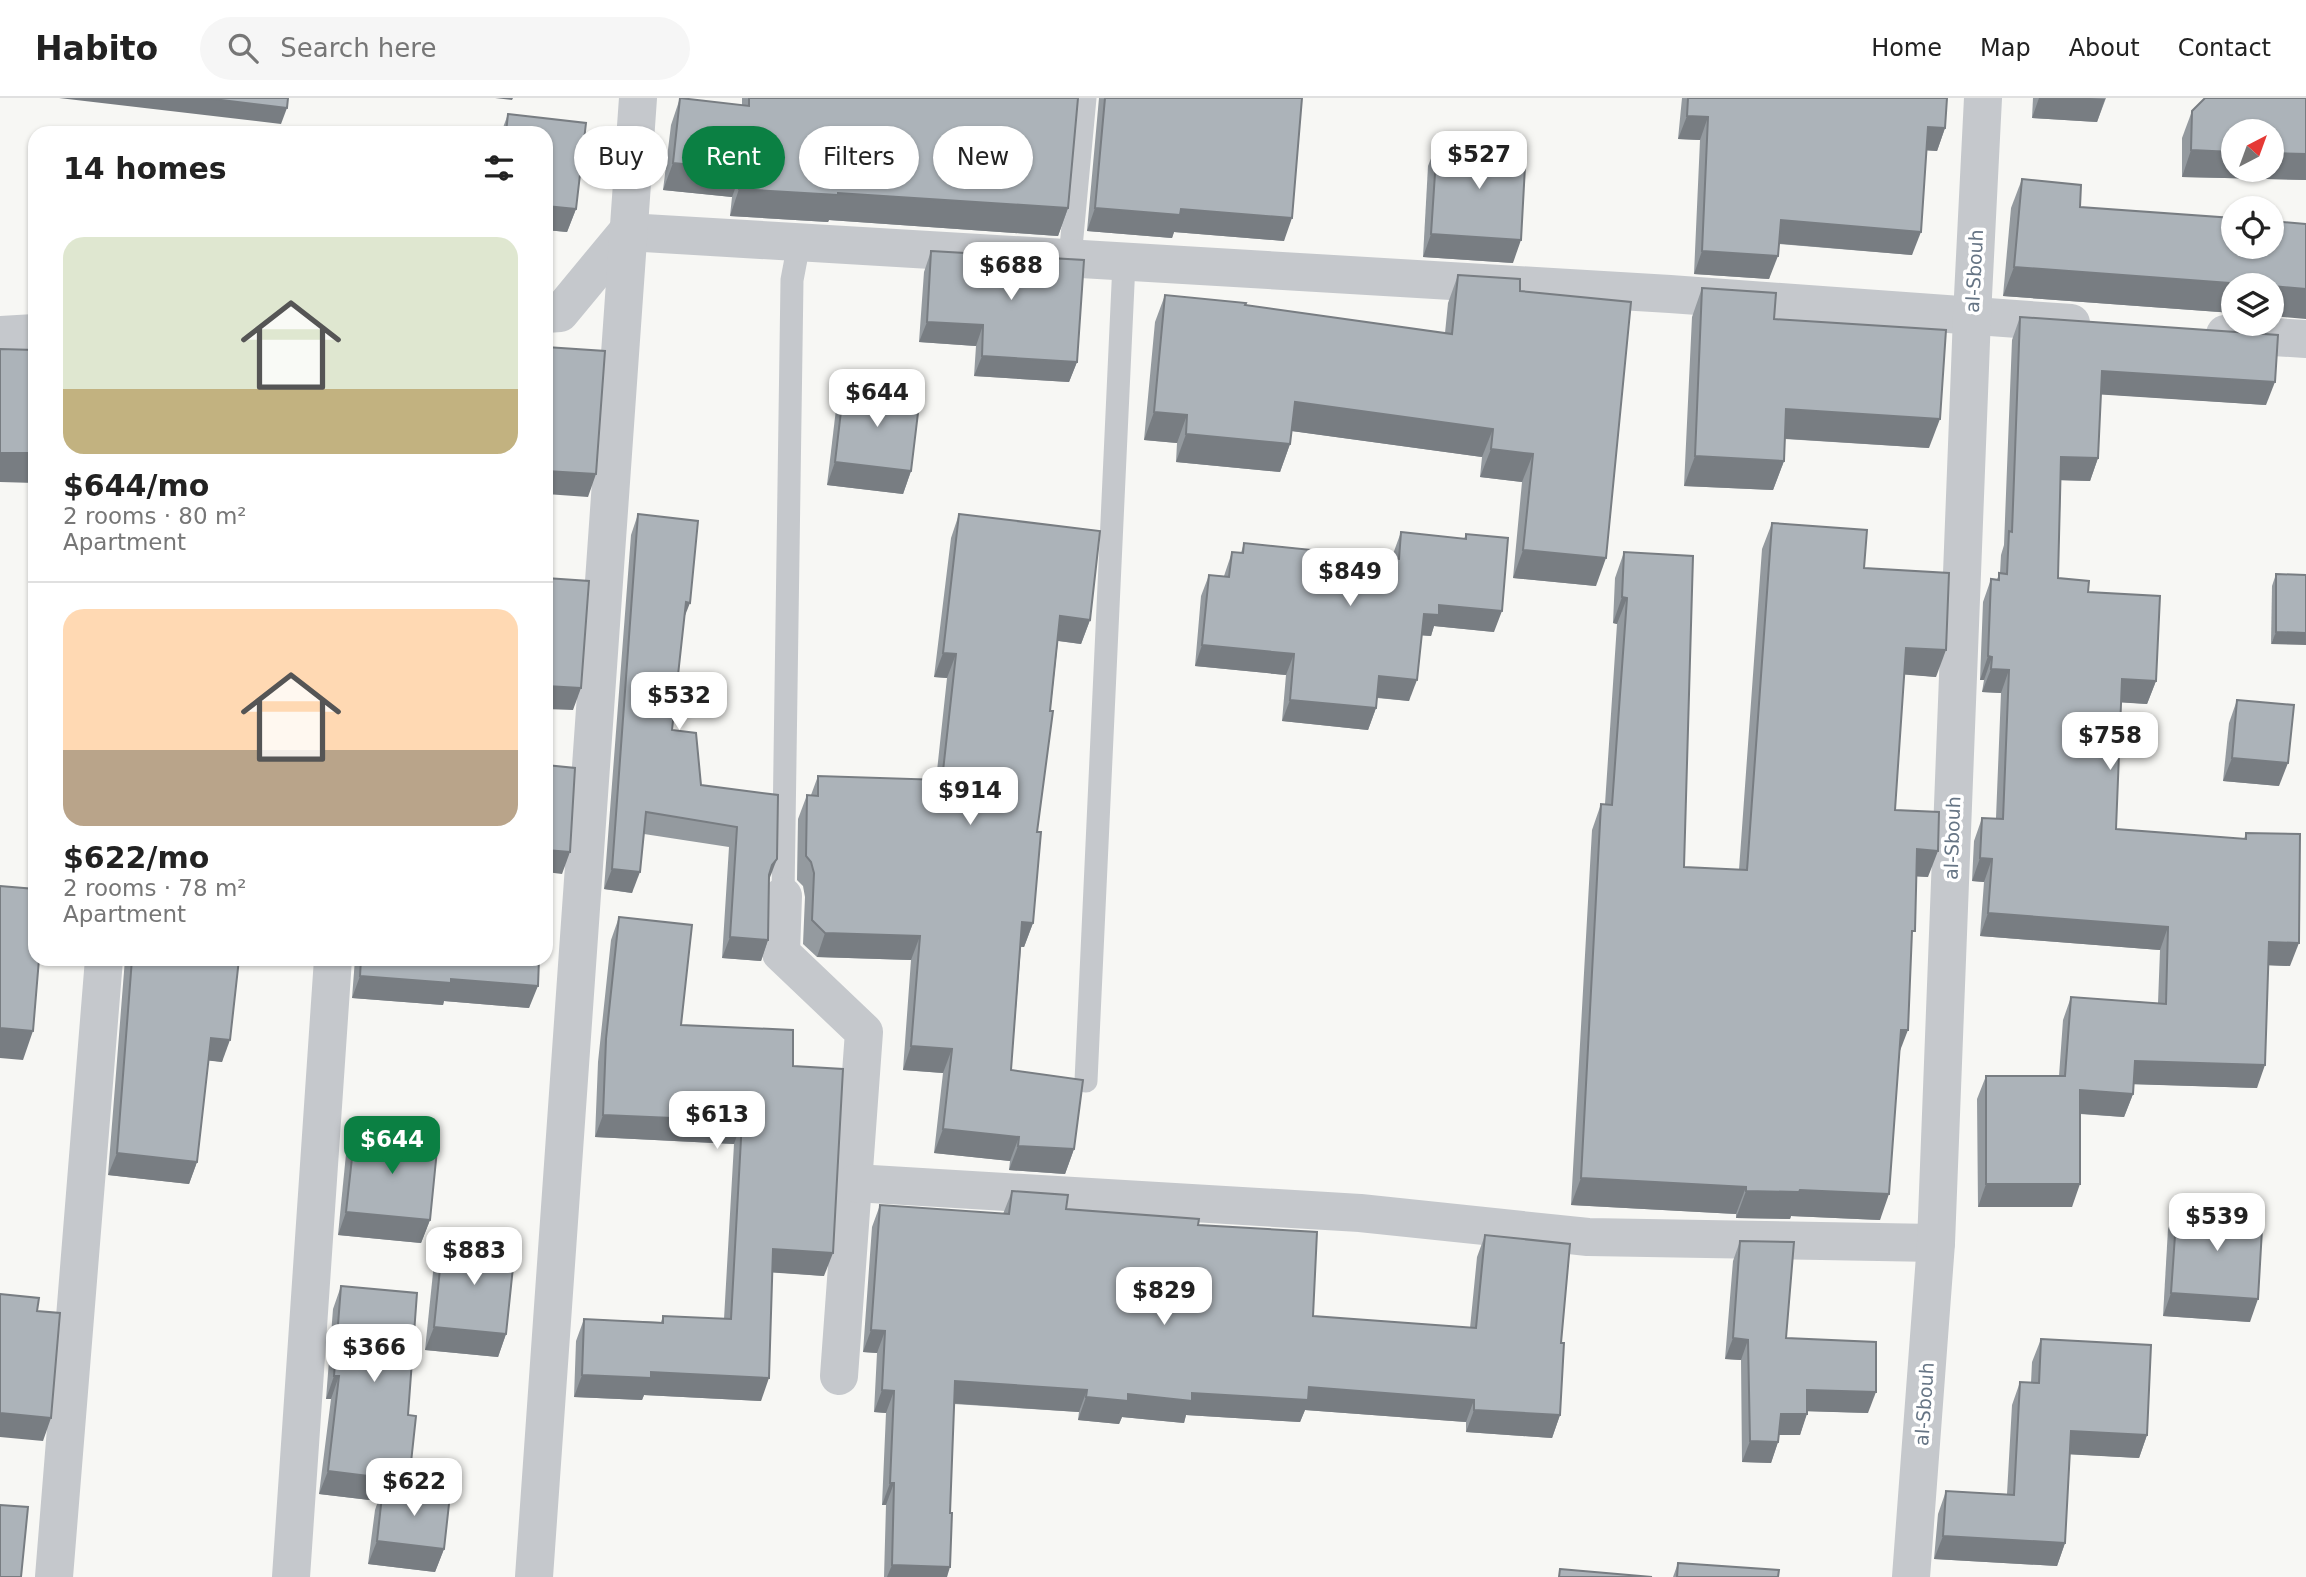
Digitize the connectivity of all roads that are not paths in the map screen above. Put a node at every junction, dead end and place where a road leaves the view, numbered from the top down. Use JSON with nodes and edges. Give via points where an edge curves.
{"nodes":[{"id":1,"x":638,"y":98,"type":"edge"},
{"id":2,"x":1085,"y":98,"type":"edge"},
{"id":3,"x":1983,"y":98,"type":"edge"},
{"id":4,"x":627,"y":232,"type":"junction"},
{"id":5,"x":799,"y":243,"type":"junction"},
{"id":6,"x":1070,"y":258,"type":"junction"},
{"id":7,"x":1124,"y":263,"type":"junction"},
{"id":8,"x":553,"y":314,"type":"edge"},
{"id":9,"x":1972,"y":316,"type":"junction"},
{"id":10,"x":2111,"y":326,"type":"edge"},
{"id":11,"x":2195,"y":332,"type":"edge"},
{"id":12,"x":28,"y":333,"type":"edge"},
{"id":13,"x":0,"y":335,"type":"edge"},
{"id":14,"x":2306,"y":339,"type":"edge"},
{"id":15,"x":783,"y":896,"type":"joint"},
{"id":16,"x":103,"y":966,"type":"edge"},
{"id":17,"x":333,"y":966,"type":"edge"},
{"id":18,"x":1086,"y":1081,"type":"edge"},
{"id":19,"x":855,"y":1183,"type":"junction"},
{"id":20,"x":1936,"y":1243,"type":"junction"},
{"id":21,"x":839,"y":1376,"type":"dead end"},
{"id":22,"x":54,"y":1577,"type":"edge"},
{"id":23,"x":290,"y":1577,"type":"edge"},
{"id":24,"x":534,"y":1577,"type":"edge"},
{"id":25,"x":1911,"y":1577,"type":"edge"}],
"edges":[{"from":1,"to":4,"type":"street"},
{"from":2,"to":6,"type":"lane"},
{"from":3,"to":9,"type":"street","name":"al-Sbouh"},
{"from":4,"to":5,"type":"street"},
{"from":4,"to":8,"type":"street","via":[[560,313]]},
{"from":4,"to":24,"type":"street"},
{"from":5,"to":6,"type":"street"},
{"from":5,"to":15,"type":"lane","via":[[792,293]]},
{"from":6,"to":7,"type":"street"},
{"from":7,"to":9,"type":"street"},
{"from":7,"to":18,"type":"lane"},
{"from":9,"to":10,"type":"street"},
{"from":9,"to":20,"type":"street","name":"al-Sbouh"},
{"from":11,"to":14,"type":"street"},
{"from":12,"to":13,"type":"street"},
{"from":15,"to":19,"type":"street","via":[[781,953],[864,1032]]},
{"from":16,"to":22,"type":"street"},
{"from":17,"to":23,"type":"street"},
{"from":19,"to":20,"type":"street","via":[[1360,1213],[1588,1237]]},
{"from":19,"to":21,"type":"street"},
{"from":20,"to":25,"type":"street","name":"al-Sbouh"}]}
